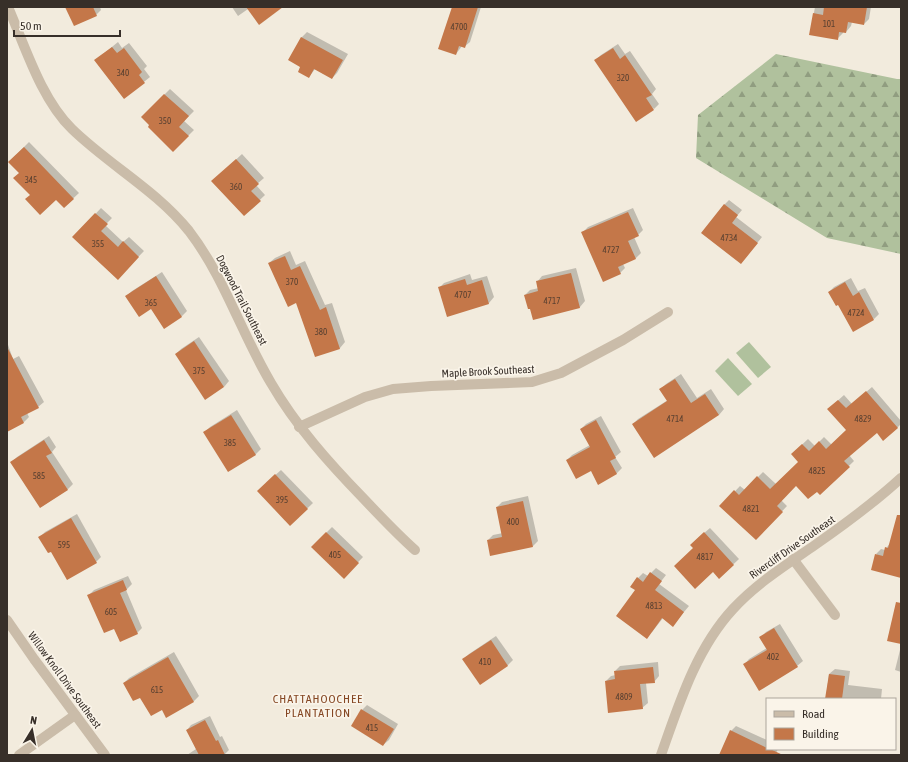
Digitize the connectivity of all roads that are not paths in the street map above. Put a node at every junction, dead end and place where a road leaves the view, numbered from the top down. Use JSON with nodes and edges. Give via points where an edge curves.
{"nodes":[{"id":1,"x":8,"y":7,"type":"edge"},
{"id":2,"x":668,"y":312,"type":"dead end"},
{"id":3,"x":299,"y":427,"type":"junction"},
{"id":4,"x":901,"y":478,"type":"edge"},
{"id":5,"x":415,"y":550,"type":"dead end"},
{"id":6,"x":794,"y":559,"type":"junction"},
{"id":7,"x":835,"y":615,"type":"dead end"},
{"id":8,"x":7,"y":620,"type":"edge"},
{"id":9,"x":75,"y":715,"type":"junction"},
{"id":10,"x":20,"y":755,"type":"edge"},
{"id":11,"x":105,"y":755,"type":"edge"},
{"id":12,"x":661,"y":755,"type":"edge"}],
"edges":[{"from":1,"to":3,"type":"street","name":"Dogwood Trail Southeast","via":[[50,101],[71,128],[161,201],[190,232],[213,266],[270,382]]},
{"from":2,"to":3,"type":"street","name":"Maple Brook Southeast","via":[[594,357],[561,373],[532,382],[393,389],[365,397]]},
{"from":3,"to":5,"type":"street","name":"Dogwood Trail Southeast","via":[[336,470]]},
{"from":4,"to":6,"type":"street","name":"Rivercliff Drive Southeast","via":[[841,527]]},
{"from":6,"to":7,"type":"street"},
{"from":6,"to":12,"type":"street","name":"Rivercliff Drive Southeast","via":[[746,596],[714,635],[698,660]]},
{"from":8,"to":9,"type":"street","name":"Willow Knoll Drive Southeast"},
{"from":9,"to":10,"type":"street"},
{"from":9,"to":11,"type":"street","name":"Willow Knoll Drive Southeast"}]}
